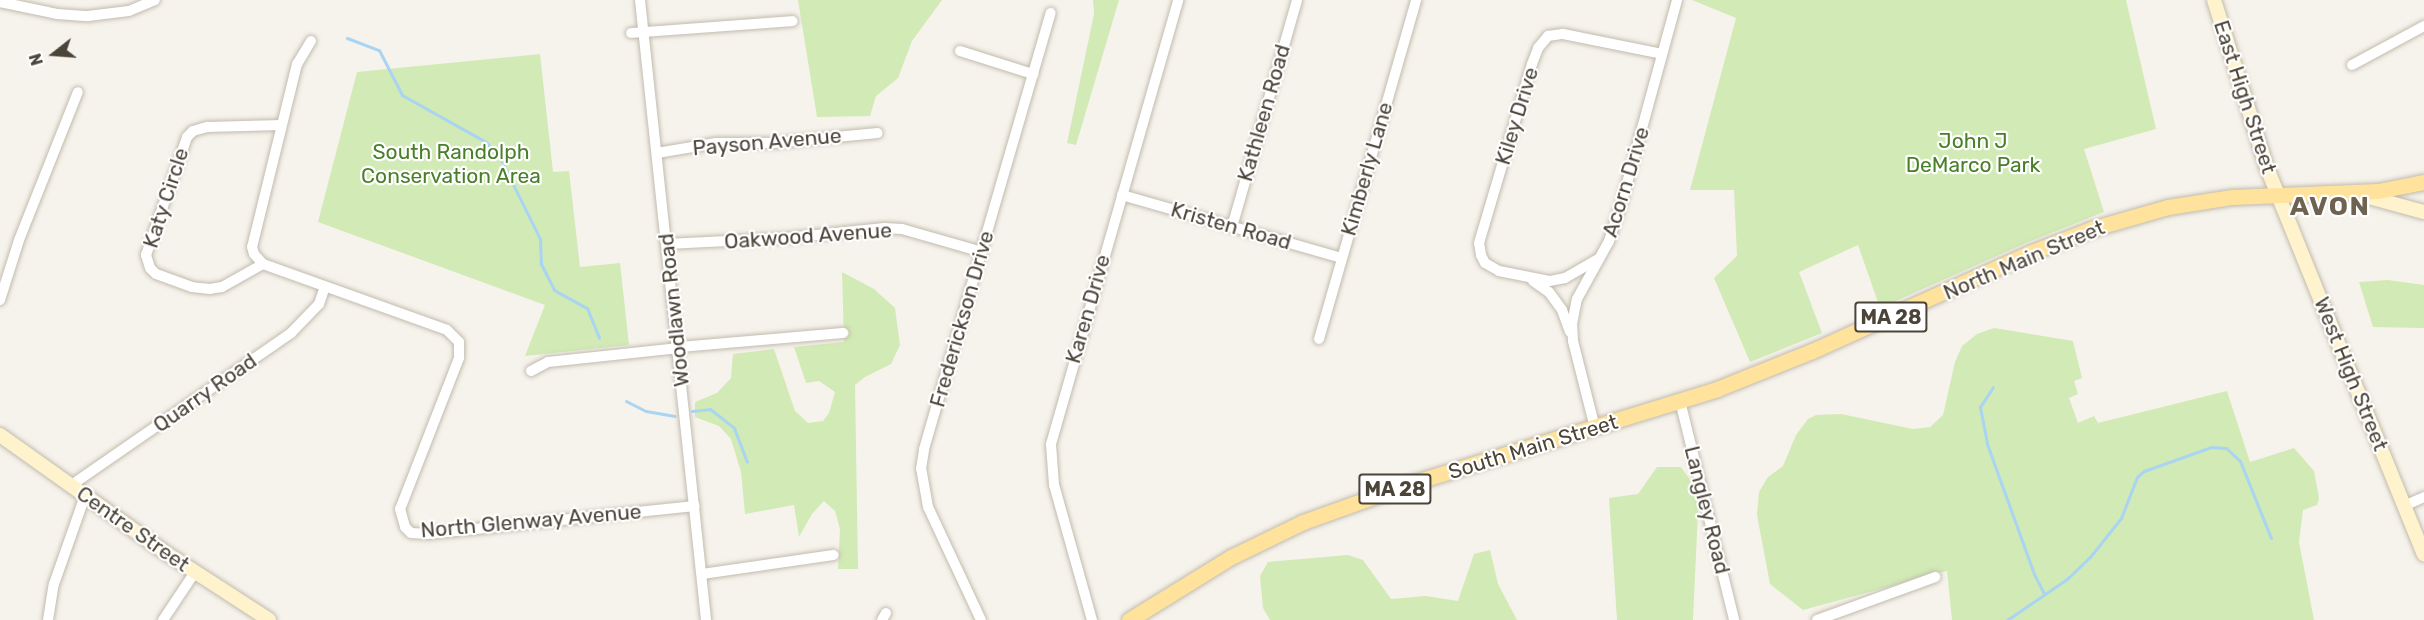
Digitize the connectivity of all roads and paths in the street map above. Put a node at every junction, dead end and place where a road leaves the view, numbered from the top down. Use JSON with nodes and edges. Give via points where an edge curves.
{"nodes":[{"id":1,"x":155,"y":0,"type":"edge"},
{"id":2,"x":640,"y":0,"type":"edge"},
{"id":3,"x":1178,"y":0,"type":"edge"},
{"id":4,"x":1297,"y":0,"type":"edge"},
{"id":5,"x":1416,"y":0,"type":"edge"},
{"id":6,"x":1677,"y":0,"type":"edge"},
{"id":7,"x":2214,"y":0,"type":"edge"},
{"id":8,"x":0,"y":2,"type":"edge"},
{"id":9,"x":1052,"y":13,"type":"dead end"},
{"id":10,"x":793,"y":21,"type":"dead end"},
{"id":11,"x":2424,"y":26,"type":"edge"},
{"id":12,"x":637,"y":33,"type":"junction"},
{"id":13,"x":311,"y":40,"type":"dead end"},
{"id":14,"x":960,"y":51,"type":"dead end"},
{"id":15,"x":1662,"y":54,"type":"junction"},
{"id":16,"x":2352,"y":65,"type":"dead end"},
{"id":17,"x":1033,"y":74,"type":"junction"},
{"id":18,"x":78,"y":92,"type":"dead end"},
{"id":19,"x":281,"y":125,"type":"junction"},
{"id":20,"x":878,"y":133,"type":"dead end"},
{"id":21,"x":657,"y":153,"type":"junction"},
{"id":22,"x":2424,"y":182,"type":"edge"},
{"id":23,"x":2353,"y":192,"type":"junction"},
{"id":24,"x":2279,"y":194,"type":"junction"},
{"id":25,"x":1122,"y":195,"type":"junction"},
{"id":26,"x":2424,"y":212,"type":"edge"},
{"id":27,"x":1232,"y":227,"type":"junction"},
{"id":28,"x":668,"y":244,"type":"junction"},
{"id":29,"x":982,"y":252,"type":"junction"},
{"id":30,"x":1341,"y":258,"type":"junction"},
{"id":31,"x":1598,"y":259,"type":"junction"},
{"id":32,"x":263,"y":264,"type":"junction"},
{"id":33,"x":1532,"y":280,"type":"junction"},
{"id":34,"x":325,"y":287,"type":"junction"},
{"id":35,"x":0,"y":300,"type":"edge"},
{"id":36,"x":843,"y":333,"type":"dead end"},
{"id":37,"x":1318,"y":339,"type":"dead end"},
{"id":38,"x":1573,"y":341,"type":"junction"},
{"id":39,"x":679,"y":347,"type":"junction"},
{"id":40,"x":531,"y":371,"type":"dead end"},
{"id":41,"x":1680,"y":401,"type":"junction"},
{"id":42,"x":1595,"y":428,"type":"junction"},
{"id":43,"x":0,"y":435,"type":"edge"},
{"id":44,"x":70,"y":486,"type":"junction"},
{"id":45,"x":85,"y":496,"type":"junction"},
{"id":46,"x":2424,"y":497,"type":"edge"},
{"id":47,"x":695,"y":506,"type":"junction"},
{"id":48,"x":2404,"y":506,"type":"junction"},
{"id":49,"x":2424,"y":554,"type":"edge"},
{"id":50,"x":834,"y":555,"type":"dead end"},
{"id":51,"x":195,"y":572,"type":"junction"},
{"id":52,"x":702,"y":574,"type":"junction"},
{"id":53,"x":1935,"y":577,"type":"dead end"},
{"id":54,"x":48,"y":620,"type":"edge"},
{"id":55,"x":163,"y":620,"type":"edge"},
{"id":56,"x":269,"y":620,"type":"edge"},
{"id":57,"x":706,"y":620,"type":"edge"},
{"id":58,"x":981,"y":620,"type":"edge"},
{"id":59,"x":1092,"y":620,"type":"edge"},
{"id":60,"x":1129,"y":620,"type":"edge"},
{"id":61,"x":1734,"y":620,"type":"edge"},
{"id":62,"x":1817,"y":620,"type":"edge"}],
"edges":[{"from":1,"to":8,"type":"street","via":[[129,11],[88,16]]},
{"from":2,"to":12,"type":"street","name":"Woodlawn Road"},
{"from":3,"to":25,"type":"street","name":"Karen Drive"},
{"from":4,"to":27,"type":"street","name":"Kathleen Road"},
{"from":5,"to":30,"type":"street","name":"Kimberly Lane"},
{"from":6,"to":15,"type":"street","name":"Acorn Drive"},
{"from":7,"to":24,"type":"main road","name":"East High Street","via":[[2252,125]]},
{"from":9,"to":17,"type":"street","name":"Frederickson Drive"},
{"from":10,"to":12,"type":"street"},
{"from":11,"to":16,"type":"street"},
{"from":12,"to":21,"type":"street","name":"Woodlawn Road"},
{"from":13,"to":19,"type":"street","via":[[297,64]]},
{"from":14,"to":17,"type":"street"},
{"from":15,"to":31,"type":"street","name":"Acorn Drive","via":[[1621,205],[1609,241]]},
{"from":15,"to":33,"type":"street","name":"Kiley Drive","via":[[1563,33],[1548,36],[1538,48],[1479,243],[1485,263]]},
{"from":17,"to":29,"type":"street","name":"Frederickson Drive"},
{"from":18,"to":35,"type":"street"},
{"from":19,"to":32,"type":"street","via":[[252,240],[254,254]]},
{"from":19,"to":32,"type":"street","name":"Katy Circle","via":[[207,127],[187,136],[146,255],[156,274],[210,289],[222,287]]},
{"from":20,"to":21,"type":"street","name":"Payson Avenue","via":[[774,143],[716,143]]},
{"from":21,"to":28,"type":"street","name":"Woodlawn Road"},
{"from":22,"to":23,"type":"main road","number":"MA 28"},
{"from":23,"to":24,"type":"main road","number":"MA 28"},
{"from":23,"to":26,"type":"main road"},
{"from":24,"to":41,"type":"main road","name":"North Main Street","number":"MA 28","via":[[2197,202],[2091,229],[1812,351]]},
{"from":24,"to":48,"type":"main road","name":"West High Street"},
{"from":25,"to":27,"type":"street","name":"Kristen Road"},
{"from":25,"to":59,"type":"street","name":"Karen Drive","via":[[1051,444],[1054,485]]},
{"from":27,"to":30,"type":"street","name":"Kristen Road"},
{"from":28,"to":29,"type":"street","name":"Oakwood Avenue","via":[[884,228],[902,229]]},
{"from":28,"to":39,"type":"street","name":"Woodlawn Road"},
{"from":29,"to":58,"type":"street","name":"Frederickson Drive","via":[[921,469],[928,507]]},
{"from":30,"to":37,"type":"street","name":"Kimberly Lane"},
{"from":31,"to":33,"type":"street","name":"Kiley Drive","via":[[1565,278]]},
{"from":31,"to":38,"type":"street","name":"Acorn Drive","via":[[1577,299]]},
{"from":32,"to":34,"type":"street","name":"North Glenway Avenue"},
{"from":33,"to":38,"type":"street","name":"Kiley Drive","via":[[1562,310]]},
{"from":34,"to":44,"type":"street","name":"Quarry Road","via":[[319,304],[291,333]]},
{"from":34,"to":47,"type":"street","name":"North Glenway Avenue","via":[[447,330],[459,342],[459,358],[400,509],[401,519],[411,533]]},
{"from":36,"to":39,"type":"street"},
{"from":38,"to":42,"type":"street","name":"Acorn Drive"},
{"from":39,"to":40,"type":"street","via":[[548,362]]},
{"from":39,"to":47,"type":"street","name":"Woodlawn Road"},
{"from":41,"to":42,"type":"main road","name":"South Main Street","number":"MA 28"},
{"from":41,"to":61,"type":"street","name":"Langley Road"},
{"from":42,"to":60,"type":"main road","name":"South Main Street","number":"MA 28","via":[[1412,483],[1303,522],[1231,557]]},
{"from":43,"to":44,"type":"main road","name":"Centre Street"},
{"from":44,"to":45,"type":"main road","name":"Centre Street"},
{"from":45,"to":51,"type":"main road","name":"Centre Street"},
{"from":45,"to":54,"type":"street","via":[[54,584]]},
{"from":46,"to":48,"type":"street"},
{"from":47,"to":52,"type":"street","name":"Woodlawn Road"},
{"from":48,"to":49,"type":"main road","name":"West High Street"},
{"from":50,"to":52,"type":"street"},
{"from":51,"to":55,"type":"street"},
{"from":51,"to":56,"type":"main road","name":"Centre Street"},
{"from":52,"to":57,"type":"street","name":"Woodlawn Road"},
{"from":53,"to":62,"type":"street"}]}
